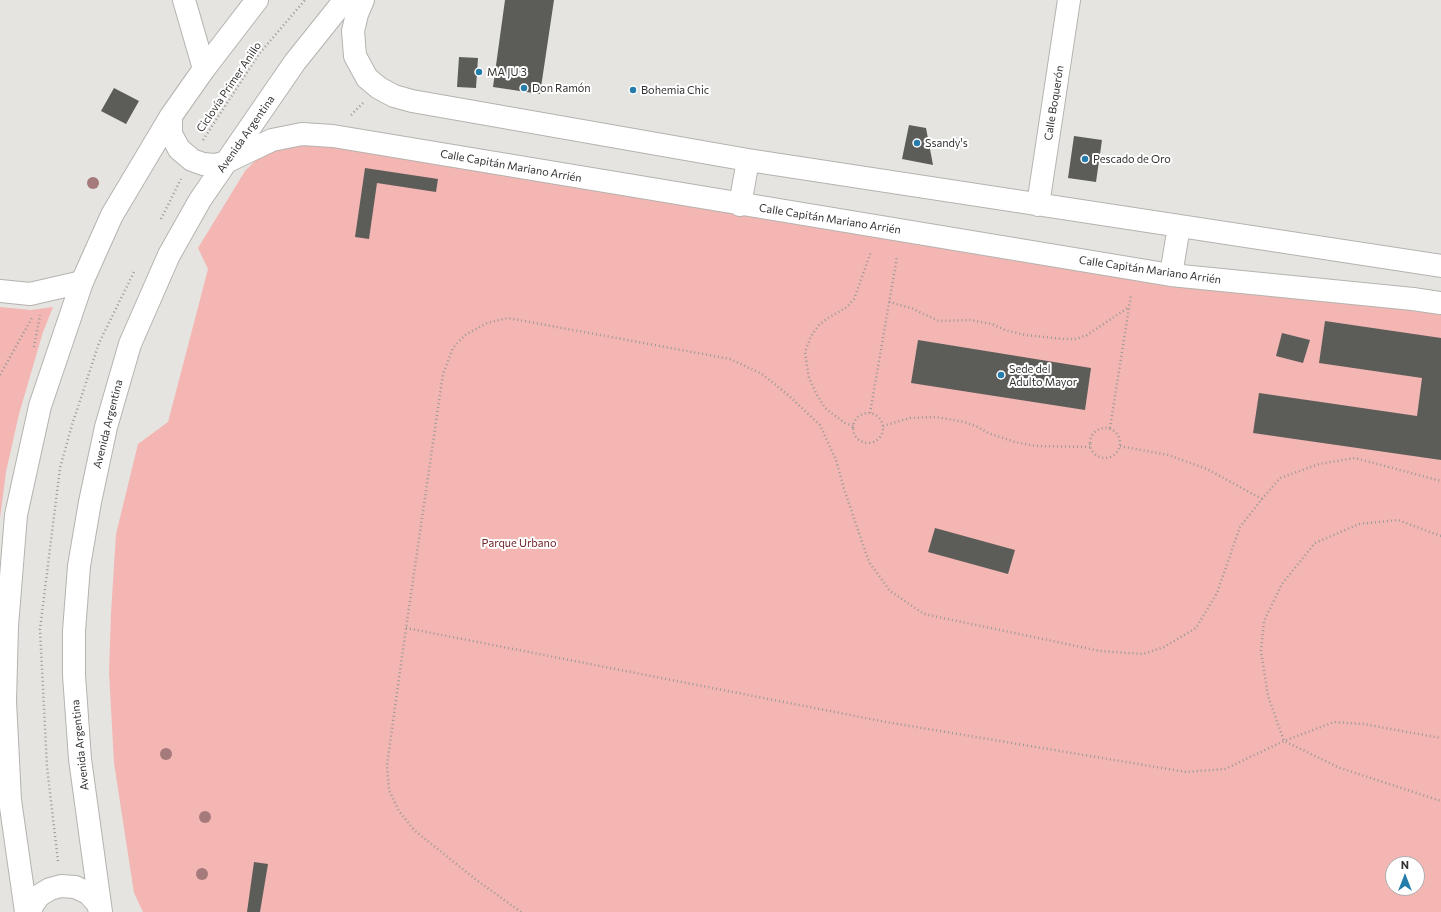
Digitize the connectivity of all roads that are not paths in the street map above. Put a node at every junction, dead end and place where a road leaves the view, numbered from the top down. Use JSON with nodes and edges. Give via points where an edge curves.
{"nodes":[{"id":1,"x":184,"y":0,"type":"edge"},
{"id":2,"x":257,"y":0,"type":"edge"},
{"id":3,"x":348,"y":0,"type":"edge"},
{"id":4,"x":363,"y":0,"type":"edge"},
{"id":5,"x":1069,"y":0,"type":"edge"},
{"id":6,"x":204,"y":69,"type":"junction"},
{"id":7,"x":171,"y":116,"type":"junction"},
{"id":8,"x":748,"y":160,"type":"junction"},
{"id":9,"x":226,"y":162,"type":"junction"},
{"id":10,"x":740,"y":205,"type":"junction"},
{"id":11,"x":1038,"y":205,"type":"junction"},
{"id":12,"x":1178,"y":226,"type":"junction"},
{"id":13,"x":1441,"y":266,"type":"edge"},
{"id":14,"x":1172,"y":275,"type":"junction"},
{"id":15,"x":82,"y":282,"type":"junction"},
{"id":16,"x":0,"y":291,"type":"edge"},
{"id":17,"x":1441,"y":303,"type":"edge"},
{"id":18,"x":3,"y":628,"type":"edge"},
{"id":19,"x":5,"y":793,"type":"edge"},
{"id":20,"x":26,"y":912,"type":"edge"},
{"id":21,"x":30,"y":912,"type":"edge"},
{"id":22,"x":101,"y":912,"type":"edge"}],
"edges":[{"from":1,"to":6,"type":"street"},
{"from":2,"to":6,"type":"street"},
{"from":3,"to":9,"type":"street","name":"Avenida Argentina","via":[[339,7],[295,62]]},
{"from":4,"to":8,"type":"street","via":[[353,31],[355,56],[367,78],[394,96]]},
{"from":5,"to":11,"type":"street","name":"Calle Boquerón"},
{"from":6,"to":7,"type":"street"},
{"from":7,"to":9,"type":"street","via":[[172,134],[179,149],[192,160],[215,165]]},
{"from":7,"to":15,"type":"street","via":[[112,215]]},
{"from":8,"to":10,"type":"street"},
{"from":8,"to":11,"type":"street"},
{"from":9,"to":10,"type":"street","name":"Calle Capitán Mariano Arrién","via":[[272,140],[302,134],[333,136]]},
{"from":9,"to":22,"type":"street","name":"Avenida Argentina","via":[[200,200],[169,255],[130,344],[106,427],[79,566],[74,631],[74,675],[80,758]]},
{"from":10,"to":14,"type":"street","name":"Calle Capitán Mariano Arrién"},
{"from":11,"to":12,"type":"street"},
{"from":12,"to":13,"type":"street"},
{"from":12,"to":14,"type":"street"},
{"from":14,"to":17,"type":"street","name":"Calle Capitán Mariano Arrién"},
{"from":15,"to":16,"type":"street","via":[[30,294]]},
{"from":15,"to":18,"type":"street","via":[[40,406],[16,516]]},
{"from":18,"to":19,"type":"street"},
{"from":19,"to":20,"type":"street"},
{"from":21,"to":22,"type":"street","via":[[40,895],[61,886],[75,887],[88,893],[98,904]]}]}
